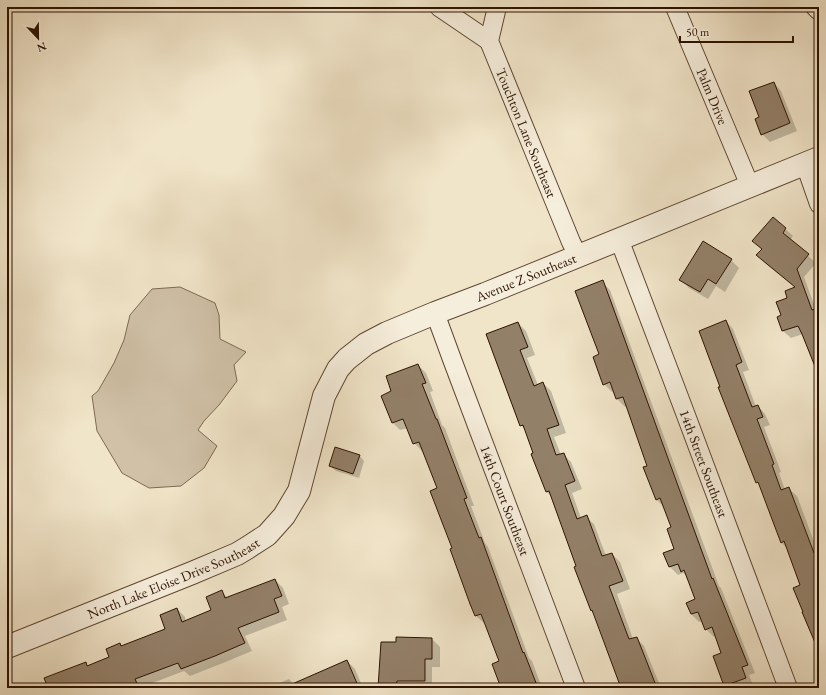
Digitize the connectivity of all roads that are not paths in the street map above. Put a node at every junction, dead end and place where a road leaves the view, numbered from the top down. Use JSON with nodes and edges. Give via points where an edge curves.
{"nodes":[{"id":1,"x":439,"y":7,"type":"edge"},
{"id":2,"x":497,"y":7,"type":"edge"},
{"id":3,"x":675,"y":7,"type":"edge"},
{"id":4,"x":815,"y":7,"type":"edge"},
{"id":5,"x":819,"y":11,"type":"edge"},
{"id":6,"x":489,"y":41,"type":"junction"},
{"id":7,"x":812,"y":161,"type":"edge"},
{"id":8,"x":750,"y":186,"type":"junction"},
{"id":9,"x":819,"y":204,"type":"edge"},
{"id":10,"x":619,"y":240,"type":"junction"},
{"id":11,"x":578,"y":256,"type":"junction"},
{"id":12,"x":435,"y":313,"type":"junction"},
{"id":13,"x":305,"y":469,"type":"joint"},
{"id":14,"x":7,"y":647,"type":"edge"},
{"id":15,"x":576,"y":688,"type":"edge"},
{"id":16,"x":788,"y":688,"type":"edge"}],
"edges":[{"from":1,"to":6,"type":"street"},
{"from":2,"to":6,"type":"street"},
{"from":3,"to":8,"type":"street","name":"Palm Drive"},
{"from":4,"to":5,"type":"street"},
{"from":6,"to":11,"type":"street","name":"Touchton Lane Southeast"},
{"from":7,"to":8,"type":"street","name":"Avenue Z Southeast"},
{"from":7,"to":9,"type":"street"},
{"from":8,"to":10,"type":"street","name":"Avenue Z Southeast"},
{"from":10,"to":11,"type":"street","name":"Avenue Z Southeast"},
{"from":10,"to":16,"type":"street","name":"14th Street Southeast"},
{"from":11,"to":12,"type":"street","name":"Avenue Z Southeast"},
{"from":12,"to":13,"type":"street","name":"Avenue Z Southeast","via":[[366,344],[338,369],[324,396]]},
{"from":12,"to":15,"type":"street","name":"14th Court Southeast"},
{"from":13,"to":14,"type":"street","name":"North Lake Eloise Drive Southeast","via":[[299,492],[284,516],[267,535],[247,548]]}]}
